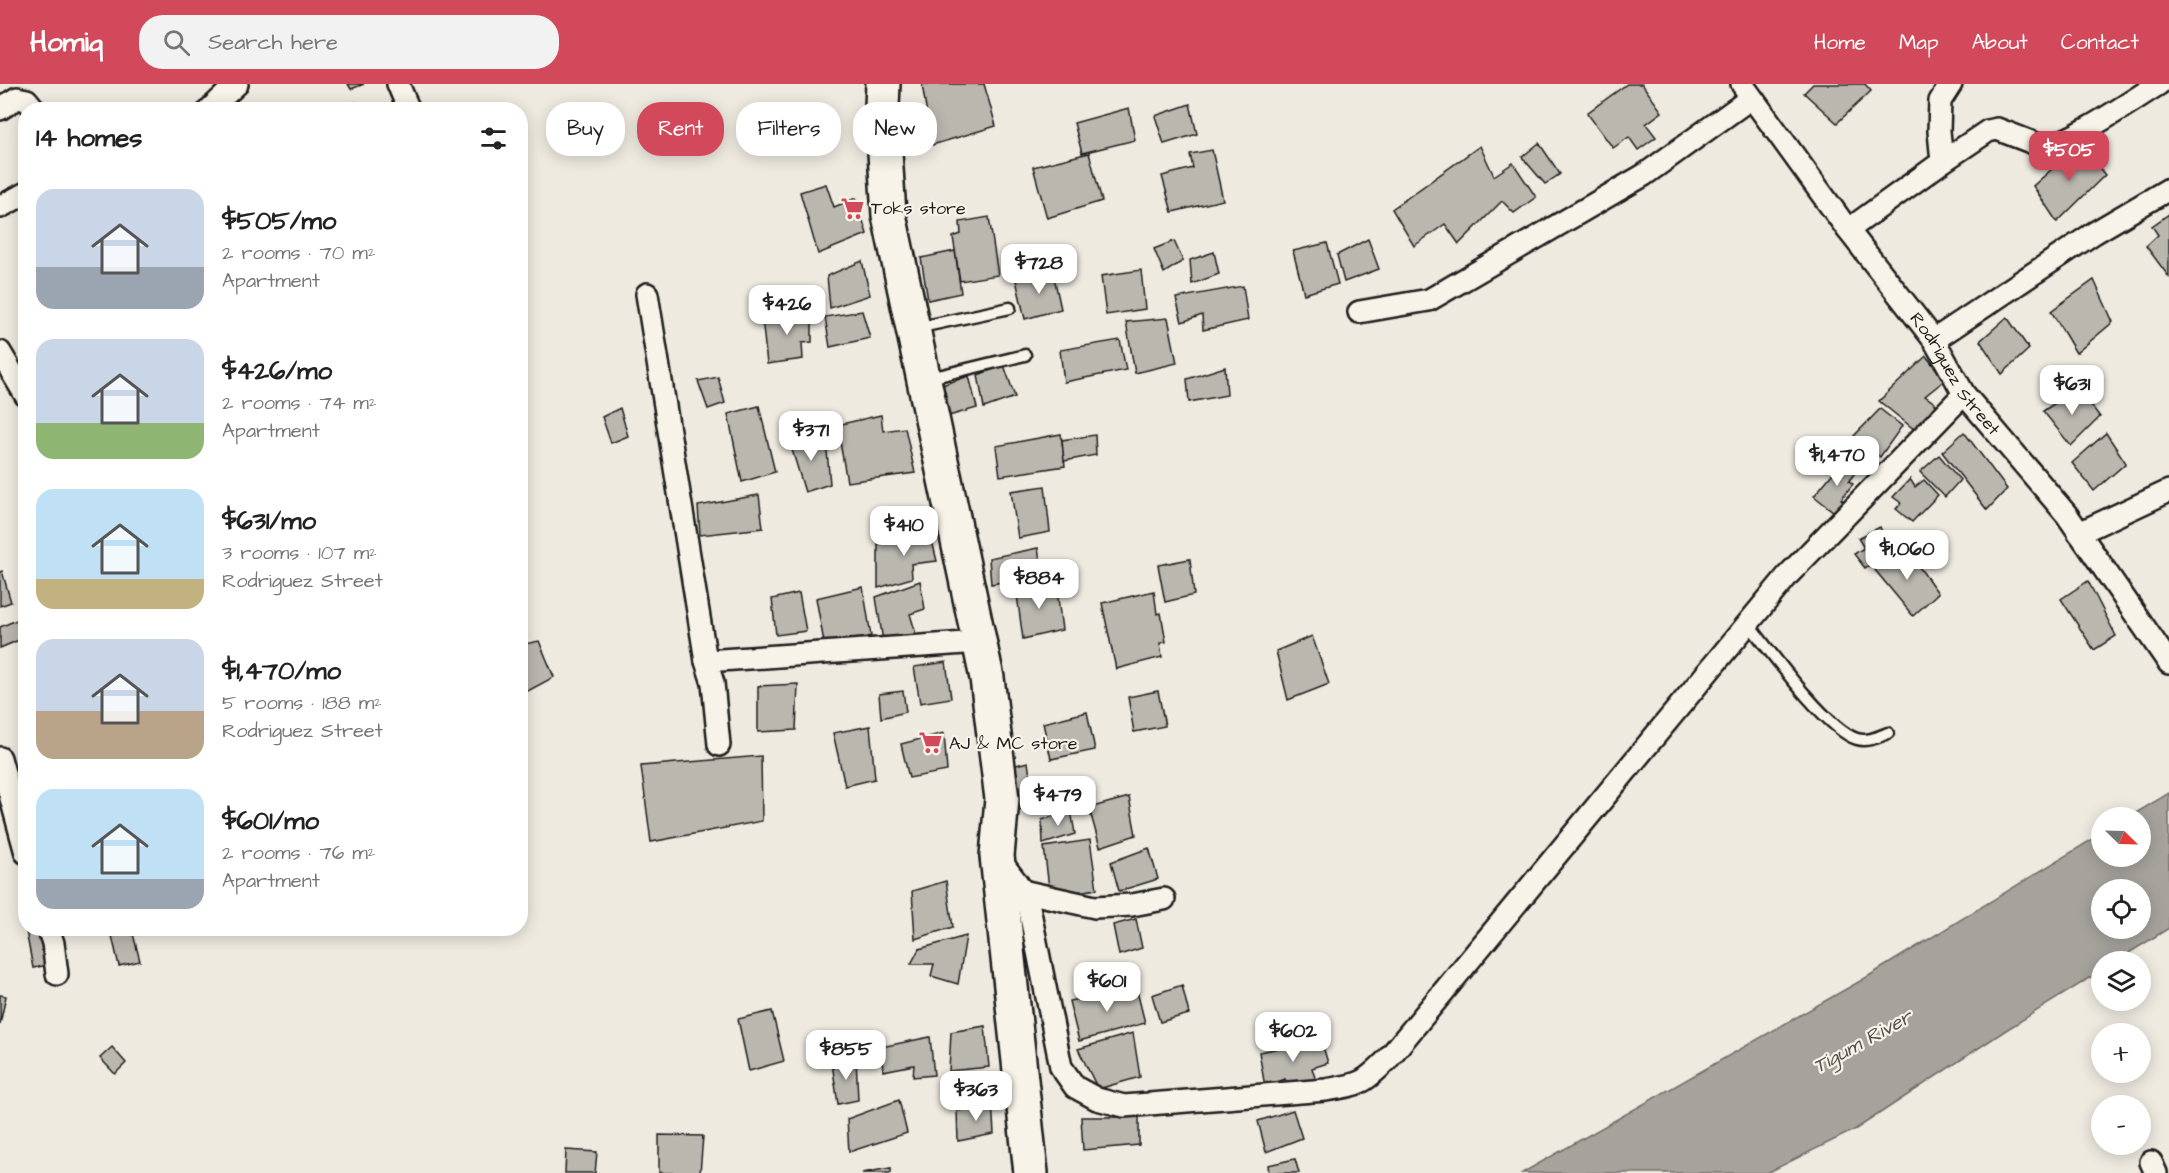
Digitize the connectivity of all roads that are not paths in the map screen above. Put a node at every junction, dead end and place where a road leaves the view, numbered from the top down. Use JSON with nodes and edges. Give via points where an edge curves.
{"nodes":[{"id":1,"x":237,"y":84,"type":"edge"},
{"id":2,"x":398,"y":84,"type":"edge"},
{"id":3,"x":883,"y":84,"type":"edge"},
{"id":4,"x":1951,"y":84,"type":"edge"},
{"id":5,"x":2159,"y":84,"type":"edge"},
{"id":6,"x":1747,"y":91,"type":"edge"},
{"id":7,"x":28,"y":102,"type":"edge"},
{"id":8,"x":218,"y":102,"type":"edge"},
{"id":9,"x":406,"y":102,"type":"edge"},
{"id":10,"x":0,"y":109,"type":"edge"},
{"id":11,"x":1942,"y":162,"type":"junction"},
{"id":12,"x":2169,"y":189,"type":"edge"},
{"id":13,"x":18,"y":197,"type":"edge"},
{"id":14,"x":0,"y":207,"type":"edge"},
{"id":15,"x":1848,"y":230,"type":"junction"},
{"id":16,"x":647,"y":294,"type":"dead end"},
{"id":17,"x":1010,"y":308,"type":"dead end"},
{"id":18,"x":1359,"y":312,"type":"dead end"},
{"id":19,"x":912,"y":328,"type":"junction"},
{"id":20,"x":1934,"y":340,"type":"junction"},
{"id":21,"x":0,"y":352,"type":"edge"},
{"id":22,"x":1025,"y":355,"type":"dead end"},
{"id":23,"x":923,"y":380,"type":"junction"},
{"id":24,"x":18,"y":382,"type":"edge"},
{"id":25,"x":1964,"y":394,"type":"junction"},
{"id":26,"x":2169,"y":491,"type":"edge"},
{"id":27,"x":2079,"y":533,"type":"junction"},
{"id":28,"x":1748,"y":623,"type":"junction"},
{"id":29,"x":980,"y":642,"type":"junction"},
{"id":30,"x":706,"y":661,"type":"junction"},
{"id":31,"x":2169,"y":663,"type":"edge"},
{"id":32,"x":1888,"y":733,"type":"dead end"},
{"id":33,"x":719,"y":745,"type":"dead end"},
{"id":34,"x":0,"y":758,"type":"edge"},
{"id":35,"x":18,"y":824,"type":"edge"},
{"id":36,"x":997,"y":856,"type":"junction"},
{"id":37,"x":1022,"y":891,"type":"junction"},
{"id":38,"x":1164,"y":898,"type":"dead end"},
{"id":39,"x":51,"y":936,"type":"edge"},
{"id":40,"x":57,"y":974,"type":"dead end"},
{"id":41,"x":1031,"y":1173,"type":"edge"}],
"edges":[{"from":1,"to":8,"type":"street"},
{"from":2,"to":9,"type":"street"},
{"from":3,"to":19,"type":"main road","via":[[889,215]]},
{"from":4,"to":11,"type":"street","via":[[1940,101]]},
{"from":5,"to":11,"type":"street","via":[[2050,146],[1997,129]]},
{"from":6,"to":15,"type":"street","name":"Rodriguez Street"},
{"from":6,"to":18,"type":"street","via":[[1644,175],[1428,300]]},
{"from":7,"to":10,"type":"street","via":[[17,98]]},
{"from":11,"to":15,"type":"street"},
{"from":12,"to":20,"type":"street","via":[[2094,232]]},
{"from":13,"to":14,"type":"street"},
{"from":15,"to":20,"type":"street","name":"Rodriguez Street"},
{"from":16,"to":30,"type":"street"},
{"from":17,"to":19,"type":"lane"},
{"from":19,"to":23,"type":"main road"},
{"from":20,"to":25,"type":"street","name":"Rodriguez Street"},
{"from":21,"to":24,"type":"street"},
{"from":22,"to":23,"type":"lane"},
{"from":23,"to":29,"type":"main road"},
{"from":25,"to":27,"type":"street","name":"Rodriguez Street"},
{"from":25,"to":28,"type":"street","via":[[1788,575]]},
{"from":26,"to":27,"type":"street"},
{"from":27,"to":31,"type":"street","name":"Rodriguez Street"},
{"from":28,"to":32,"type":"lane","via":[[1817,708],[1845,735],[1873,740]]},
{"from":28,"to":37,"type":"street","via":[[1387,1060],[1357,1085],[1124,1106],[1097,1099],[1075,1087],[1061,1067],[1028,902]]},
{"from":29,"to":30,"type":"street"},
{"from":29,"to":36,"type":"main road","via":[[1002,799]]},
{"from":30,"to":33,"type":"street","via":[[713,683]]},
{"from":34,"to":35,"type":"street"},
{"from":36,"to":37,"type":"street"},
{"from":36,"to":41,"type":"main road"},
{"from":37,"to":38,"type":"street","via":[[1095,907]]},
{"from":39,"to":40,"type":"street"}]}
